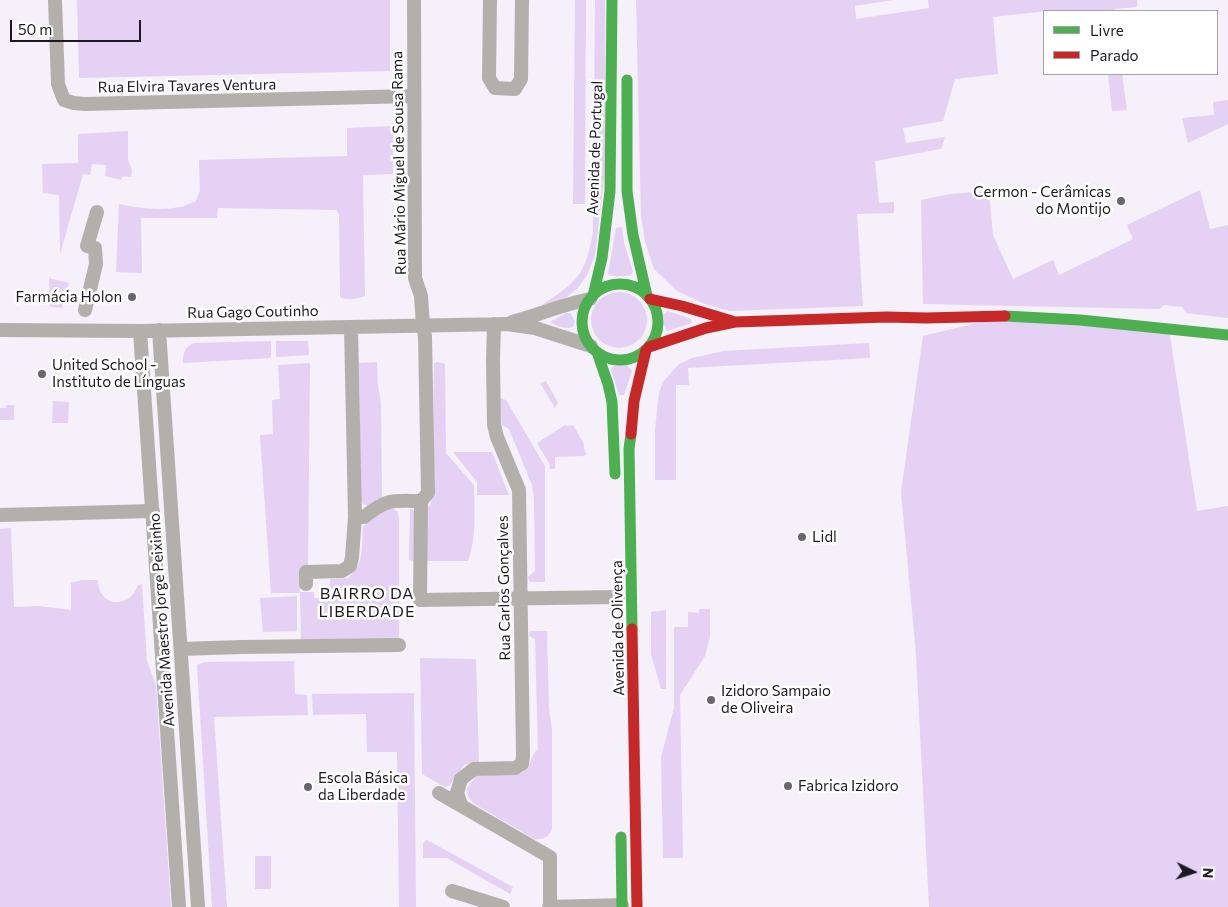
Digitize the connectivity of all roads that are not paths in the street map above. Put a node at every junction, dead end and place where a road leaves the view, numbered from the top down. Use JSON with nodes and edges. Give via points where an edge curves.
{"nodes":[{"id":1,"x":55,"y":0,"type":"edge"},
{"id":2,"x":414,"y":0,"type":"edge"},
{"id":3,"x":490,"y":0,"type":"edge"},
{"id":4,"x":522,"y":0,"type":"edge"},
{"id":5,"x":612,"y":0,"type":"edge"},
{"id":6,"x":627,"y":68,"type":"dead end"},
{"id":7,"x":413,"y":96,"type":"junction"},
{"id":8,"x":96,"y":212,"type":"dead end"},
{"id":9,"x":649,"y":297,"type":"junction"},
{"id":10,"x":592,"y":298,"type":"junction"},
{"id":11,"x":85,"y":310,"type":"dead end"},
{"id":12,"x":735,"y":322,"type":"junction"},
{"id":13,"x":500,"y":324,"type":"junction"},
{"id":14,"x":423,"y":325,"type":"junction"},
{"id":15,"x":351,"y":327,"type":"junction"},
{"id":16,"x":0,"y":330,"type":"edge"},
{"id":17,"x":159,"y":330,"type":"junction"},
{"id":18,"x":140,"y":331,"type":"junction"},
{"id":19,"x":1228,"y":335,"type":"edge"},
{"id":20,"x":594,"y":349,"type":"junction"},
{"id":21,"x":647,"y":349,"type":"junction"},
{"id":22,"x":616,"y":484,"type":"dead end"},
{"id":23,"x":420,"y":501,"type":"junction"},
{"id":24,"x":153,"y":511,"type":"junction"},
{"id":25,"x":0,"y":515,"type":"edge"},
{"id":26,"x":354,"y":517,"type":"junction"},
{"id":27,"x":306,"y":584,"type":"dead end"},
{"id":28,"x":618,"y":596,"type":"dead end"},
{"id":29,"x":521,"y":598,"type":"junction"},
{"id":30,"x":399,"y":645,"type":"dead end"},
{"id":31,"x":181,"y":649,"type":"junction"},
{"id":32,"x":440,"y":792,"type":"dead end"},
{"id":33,"x":461,"y":805,"type":"junction"},
{"id":34,"x":621,"y":826,"type":"dead end"},
{"id":35,"x":452,"y":891,"type":"dead end"},
{"id":36,"x":622,"y":906,"type":"edge"},
{"id":37,"x":179,"y":907,"type":"edge"},
{"id":38,"x":198,"y":907,"type":"edge"},
{"id":39,"x":503,"y":907,"type":"edge"},
{"id":40,"x":550,"y":907,"type":"edge"},
{"id":41,"x":636,"y":907,"type":"edge"}],
"edges":[{"from":1,"to":7,"type":"street","name":"Rua Elvira Tavares Ventura","via":[[58,84],[64,100],[74,103]]},
{"from":2,"to":7,"type":"street","name":"Rua Mário Miguel de Sousa Rama"},
{"from":3,"to":4,"type":"street","via":[[490,78],[495,88],[515,89],[521,79]]},
{"from":5,"to":10,"type":"main road","name":"Avenida de Portugal","via":[[610,191],[602,258]]},
{"from":6,"to":9,"type":"main road","name":"Avenida de Portugal","via":[[627,190],[633,235]]},
{"from":7,"to":14,"type":"street","name":"Rua Mário Miguel de Sousa Rama","via":[[415,278],[421,296]]},
{"from":8,"to":11,"type":"street","via":[[87,246],[95,248],[96,264]]},
{"from":9,"to":10,"type":"main road","via":[[632,287],[614,285],[602,289]]},
{"from":9,"to":12,"type":"main road"},
{"from":9,"to":21,"type":"main road","via":[[658,323],[656,336]]},
{"from":10,"to":13,"type":"street","name":"Rua Gago Coutinho"},
{"from":10,"to":20,"type":"main road","via":[[584,311],[583,323],[585,336]]},
{"from":12,"to":19,"type":"main road","via":[[887,316],[1006,316]]},
{"from":12,"to":21,"type":"main road","via":[[706,328]]},
{"from":13,"to":14,"type":"street","name":"Rua Gago Coutinho"},
{"from":13,"to":20,"type":"street","name":"Rua Gago Coutinho","via":[[535,328]]},
{"from":13,"to":29,"type":"street","name":"Rua Carlos Gonçalves","via":[[493,362],[494,425],[519,490]]},
{"from":14,"to":15,"type":"street","name":"Rua Gago Coutinho"},
{"from":14,"to":23,"type":"street","name":"Rua Mário Miguel de Sousa Rama","via":[[428,493]]},
{"from":15,"to":17,"type":"street","name":"Rua Gago Coutinho"},
{"from":15,"to":26,"type":"street"},
{"from":16,"to":18,"type":"street","name":"Rua Gago Coutinho"},
{"from":17,"to":18,"type":"street","name":"Rua Gago Coutinho"},
{"from":17,"to":31,"type":"street","name":"Avenida Maestro Jorge Peixinho"},
{"from":18,"to":24,"type":"street","name":"Avenida Maestro Jorge Peixinho"},
{"from":20,"to":21,"type":"main road","via":[[606,358],[616,360],[626,360]]},
{"from":20,"to":22,"type":"main road","via":[[612,402]]},
{"from":21,"to":41,"type":"main road","name":"Avenida de Olivença","via":[[634,400],[629,449]]},
{"from":23,"to":26,"type":"street","via":[[389,501],[364,518]]},
{"from":23,"to":29,"type":"street","name":"Rua Mário Miguel de Sousa Rama","via":[[420,600]]},
{"from":24,"to":25,"type":"street"},
{"from":24,"to":37,"type":"street","name":"Avenida Maestro Jorge Peixinho"},
{"from":26,"to":27,"type":"street","via":[[350,566],[342,571],[306,572]]},
{"from":28,"to":29,"type":"street"},
{"from":29,"to":33,"type":"street","name":"Rua Carlos Gonçalves","via":[[522,764],[515,768],[474,769],[461,780],[457,793]]},
{"from":30,"to":31,"type":"street"},
{"from":31,"to":38,"type":"street","name":"Avenida Maestro Jorge Peixinho"},
{"from":32,"to":33,"type":"street"},
{"from":33,"to":40,"type":"street","via":[[550,857]]},
{"from":34,"to":36,"type":"main road"},
{"from":35,"to":39,"type":"street"},
{"from":36,"to":40,"type":"street"}]}
